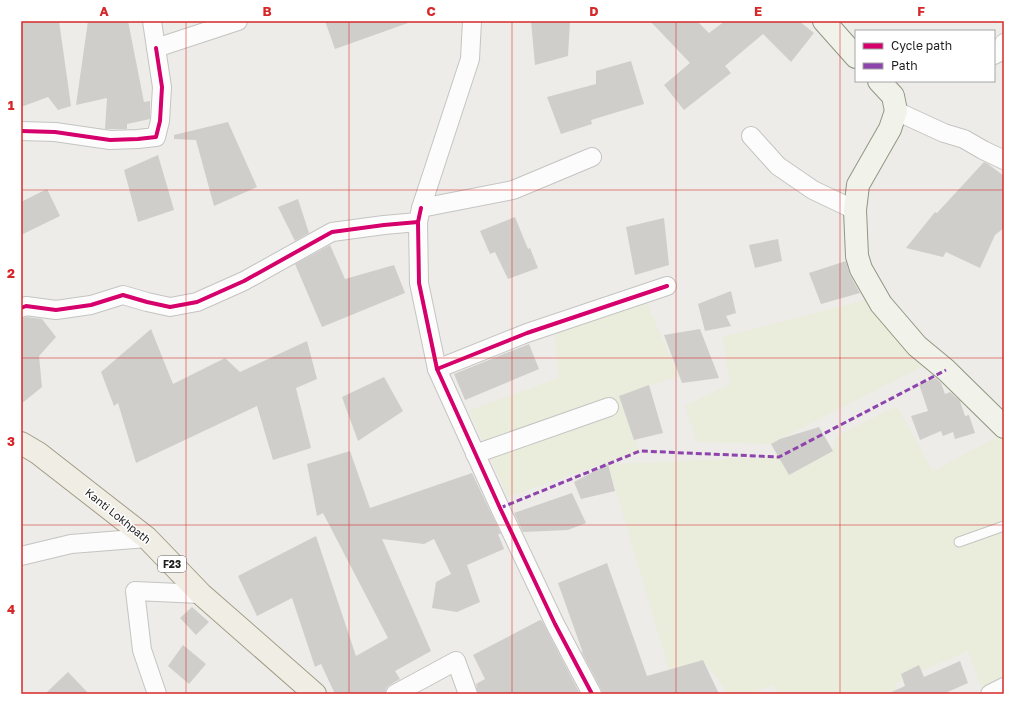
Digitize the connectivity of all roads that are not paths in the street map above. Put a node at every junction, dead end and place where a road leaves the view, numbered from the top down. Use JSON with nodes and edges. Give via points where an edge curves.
{"nodes":[{"id":1,"x":152,"y":21,"type":"edge"},
{"id":2,"x":238,"y":21,"type":"edge"},
{"id":3,"x":472,"y":21,"type":"edge"},
{"id":4,"x":824,"y":21,"type":"edge"},
{"id":5,"x":156,"y":48,"type":"junction"},
{"id":6,"x":855,"y":56,"type":"edge"},
{"id":7,"x":880,"y":82,"type":"edge"},
{"id":8,"x":896,"y":111,"type":"junction"},
{"id":9,"x":21,"y":131,"type":"edge"},
{"id":10,"x":751,"y":136,"type":"dead end"},
{"id":11,"x":592,"y":157,"type":"dead end"},
{"id":12,"x":1004,"y":160,"type":"edge"},
{"id":13,"x":855,"y":210,"type":"junction"},
{"id":14,"x":420,"y":215,"type":"junction"},
{"id":15,"x":667,"y":286,"type":"dead end"},
{"id":16,"x":21,"y":308,"type":"edge"},
{"id":17,"x":438,"y":369,"type":"junction"},
{"id":18,"x":609,"y":407,"type":"dead end"},
{"id":19,"x":1004,"y":427,"type":"edge"},
{"id":20,"x":21,"y":443,"type":"edge"},
{"id":21,"x":475,"y":454,"type":"junction"},
{"id":22,"x":1004,"y":526,"type":"edge"},
{"id":23,"x":147,"y":538,"type":"junction"},
{"id":24,"x":959,"y":542,"type":"dead end"},
{"id":25,"x":21,"y":556,"type":"edge"},
{"id":26,"x":201,"y":594,"type":"junction"},
{"id":27,"x":1004,"y":687,"type":"edge"},
{"id":28,"x":157,"y":694,"type":"edge"},
{"id":29,"x":315,"y":694,"type":"edge"},
{"id":30,"x":395,"y":694,"type":"edge"},
{"id":31,"x":468,"y":694,"type":"edge"},
{"id":32,"x":592,"y":694,"type":"edge"},
{"id":33,"x":990,"y":694,"type":"edge"}],
"edges":[{"from":1,"to":5,"type":"street"},
{"from":2,"to":5,"type":"street"},
{"from":3,"to":14,"type":"street","via":[[470,59]]},
{"from":4,"to":6,"type":"main road"},
{"from":5,"to":9,"type":"street","via":[[162,87],[160,121],[156,137],[110,140],[55,132]]},
{"from":7,"to":8,"type":"main road","via":[[893,96]]},
{"from":8,"to":12,"type":"street","via":[[944,133],[964,139]]},
{"from":8,"to":13,"type":"main road","via":[[890,129],[858,185]]},
{"from":10,"to":13,"type":"street","via":[[778,166],[813,190]]},
{"from":11,"to":14,"type":"street","via":[[513,190]]},
{"from":13,"to":19,"type":"main road","via":[[857,256],[861,269],[881,304],[917,346],[946,370]]},
{"from":14,"to":16,"type":"street","via":[[384,225],[332,232],[244,281],[197,302],[170,307],[123,295],[91,305],[56,310],[26,306]]},
{"from":14,"to":17,"type":"street","via":[[419,283]]},
{"from":15,"to":17,"type":"street","via":[[527,333]]},
{"from":17,"to":21,"type":"street"},
{"from":18,"to":21,"type":"street"},
{"from":20,"to":23,"type":"main road","name":"Kanti Lokhpath","number":"F23","via":[[38,452]]},
{"from":21,"to":32,"type":"street","via":[[555,624]]},
{"from":22,"to":24,"type":"lane"},
{"from":23,"to":25,"type":"street","via":[[71,544]]},
{"from":23,"to":26,"type":"main road","name":"Kanti Lokhpath","number":"F23"},
{"from":26,"to":28,"type":"street","via":[[135,590],[142,650]]},
{"from":26,"to":29,"type":"main road","name":"Kanti Lokhpath","number":"F23"},
{"from":27,"to":33,"type":"street"},
{"from":30,"to":31,"type":"street","via":[[456,661]]}]}
